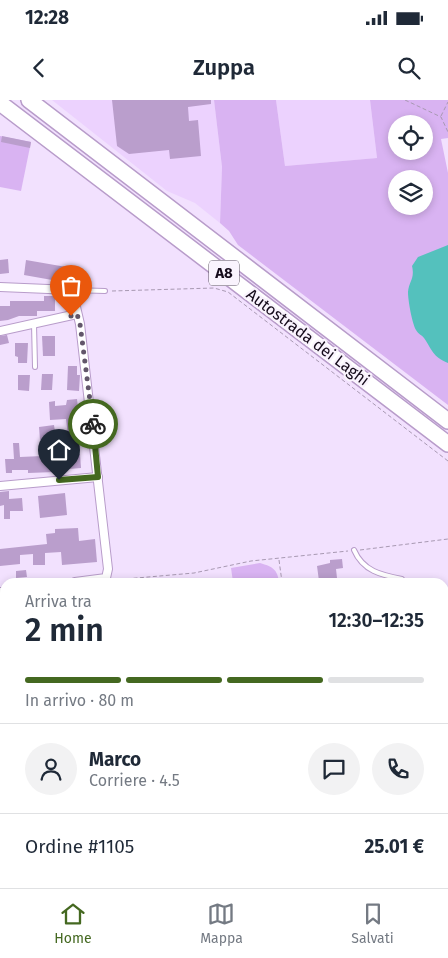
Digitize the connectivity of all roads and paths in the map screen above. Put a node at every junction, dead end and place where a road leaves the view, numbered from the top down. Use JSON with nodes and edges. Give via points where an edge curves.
{"nodes":[{"id":1,"x":29,"y":100,"type":"edge"},
{"id":2,"x":405,"y":100,"type":"edge"},
{"id":3,"x":448,"y":102,"type":"edge"},
{"id":4,"x":0,"y":103,"type":"edge"},
{"id":5,"x":441,"y":116,"type":"junction"},
{"id":6,"x":448,"y":132,"type":"edge"},
{"id":7,"x":0,"y":287,"type":"edge"},
{"id":8,"x":72,"y":290,"type":"junction"},
{"id":9,"x":104,"y":291,"type":"joint"},
{"id":10,"x":77,"y":314,"type":"junction"},
{"id":11,"x":34,"y":324,"type":"junction"},
{"id":12,"x":0,"y":331,"type":"edge"},
{"id":13,"x":35,"y":367,"type":"dead end"},
{"id":14,"x":448,"y":421,"type":"edge"},
{"id":15,"x":448,"y":444,"type":"edge"},
{"id":16,"x":448,"y":461,"type":"edge"},
{"id":17,"x":98,"y":477,"type":"junction"},
{"id":18,"x":0,"y":486,"type":"edge"},
{"id":19,"x":448,"y":539,"type":"edge"},
{"id":20,"x":354,"y":550,"type":"junction"},
{"id":21,"x":279,"y":559,"type":"junction"},
{"id":22,"x":106,"y":578,"type":"edge"},
{"id":23,"x":150,"y":578,"type":"edge"},
{"id":24,"x":281,"y":578,"type":"edge"},
{"id":25,"x":397,"y":578,"type":"edge"}],
"edges":[{"from":1,"to":14,"type":"highway","name":"Autostrada dei Laghi","number":"A8"},
{"from":2,"to":5,"type":"path"},
{"from":3,"to":5,"type":"path"},
{"from":4,"to":15,"type":"highway","name":"Autostrada dei Laghi","number":"A8"},
{"from":5,"to":6,"type":"path"},
{"from":7,"to":8,"type":"street"},
{"from":8,"to":9,"type":"lane"},
{"from":8,"to":10,"type":"street"},
{"from":9,"to":16,"type":"path","via":[[214,288],[228,292]]},
{"from":10,"to":11,"type":"street"},
{"from":10,"to":17,"type":"street"},
{"from":11,"to":12,"type":"street"},
{"from":11,"to":13,"type":"lane"},
{"from":17,"to":18,"type":"street"},
{"from":17,"to":22,"type":"street","via":[[108,569]]},
{"from":19,"to":20,"type":"path"},
{"from":20,"to":21,"type":"path"},
{"from":20,"to":25,"type":"lane","via":[[363,566]]},
{"from":21,"to":23,"type":"path"},
{"from":21,"to":24,"type":"path"}]}
